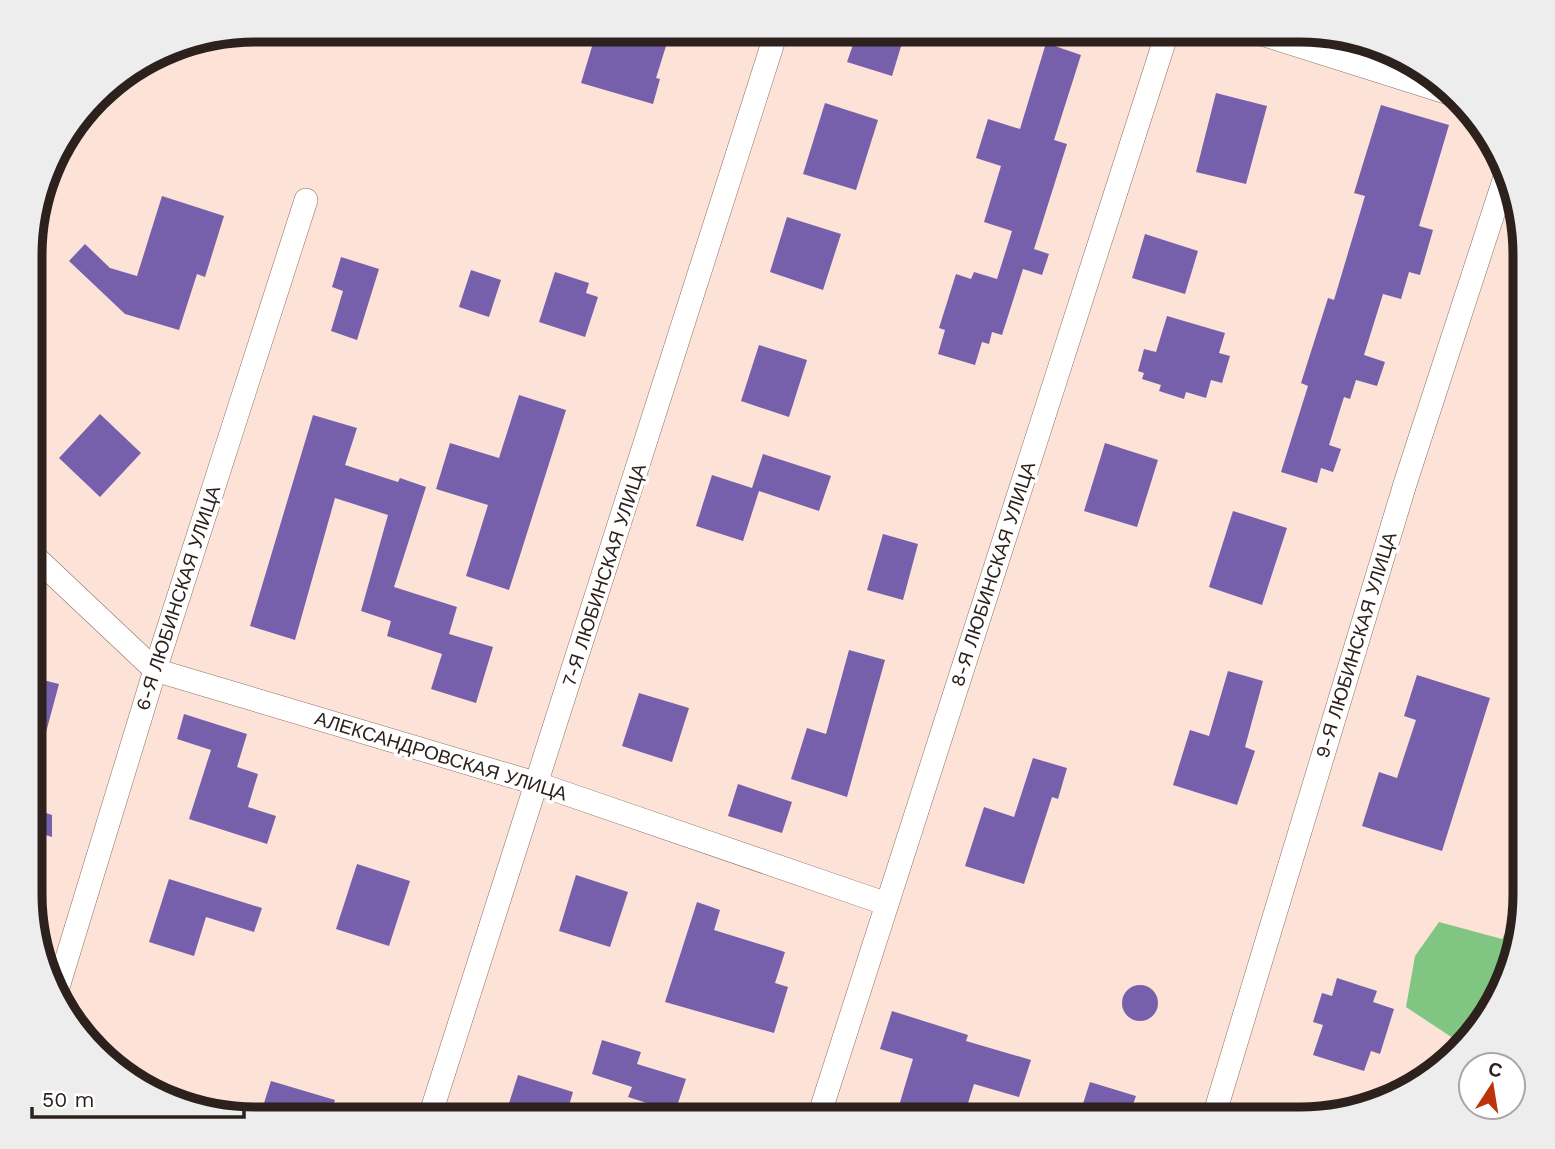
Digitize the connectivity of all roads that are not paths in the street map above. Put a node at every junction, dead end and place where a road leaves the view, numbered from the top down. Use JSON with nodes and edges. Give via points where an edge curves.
{"nodes":[{"id":1,"x":773,"y":42,"type":"edge"},
{"id":2,"x":1164,"y":42,"type":"edge"},
{"id":3,"x":1287,"y":42,"type":"edge"},
{"id":4,"x":1432,"y":88,"type":"edge"},
{"id":5,"x":1502,"y":187,"type":"edge"},
{"id":6,"x":306,"y":200,"type":"dead end"},
{"id":7,"x":42,"y":563,"type":"edge"},
{"id":8,"x":155,"y":670,"type":"junction"},
{"id":9,"x":538,"y":784,"type":"junction"},
{"id":10,"x":887,"y":904,"type":"junction"},
{"id":11,"x":60,"y":980,"type":"edge"},
{"id":12,"x":433,"y":1107,"type":"edge"},
{"id":13,"x":822,"y":1107,"type":"edge"},
{"id":14,"x":1217,"y":1107,"type":"edge"}],
"edges":[{"from":1,"to":9,"type":"street","name":"7-Я ЛЮБИНСКАЯ УЛИЦА"},
{"from":2,"to":10,"type":"street","name":"8-Я ЛЮБИНСКАЯ УЛИЦА"},
{"from":3,"to":4,"type":"street"},
{"from":5,"to":14,"type":"street","name":"9-Я ЛЮБИНСКАЯ УЛИЦА","via":[[1397,510]]},
{"from":6,"to":8,"type":"street","name":"6-Я ЛЮБИНСКАЯ УЛИЦА"},
{"from":7,"to":8,"type":"street","name":"АЛЕКСАНДРОВСКАЯ УЛИЦА"},
{"from":8,"to":9,"type":"street","name":"АЛЕКСАНДРОВСКАЯ УЛИЦА"},
{"from":8,"to":11,"type":"street","name":"6-Я ЛЮБИНСКАЯ УЛИЦА"},
{"from":9,"to":10,"type":"street","name":"АЛЕКСАНДРОВСКАЯ УЛИЦА"},
{"from":9,"to":12,"type":"street","name":"7-Я ЛЮБИНСКАЯ УЛИЦА"},
{"from":10,"to":13,"type":"street","name":"8-Я ЛЮБИНСКАЯ УЛИЦА"}]}
